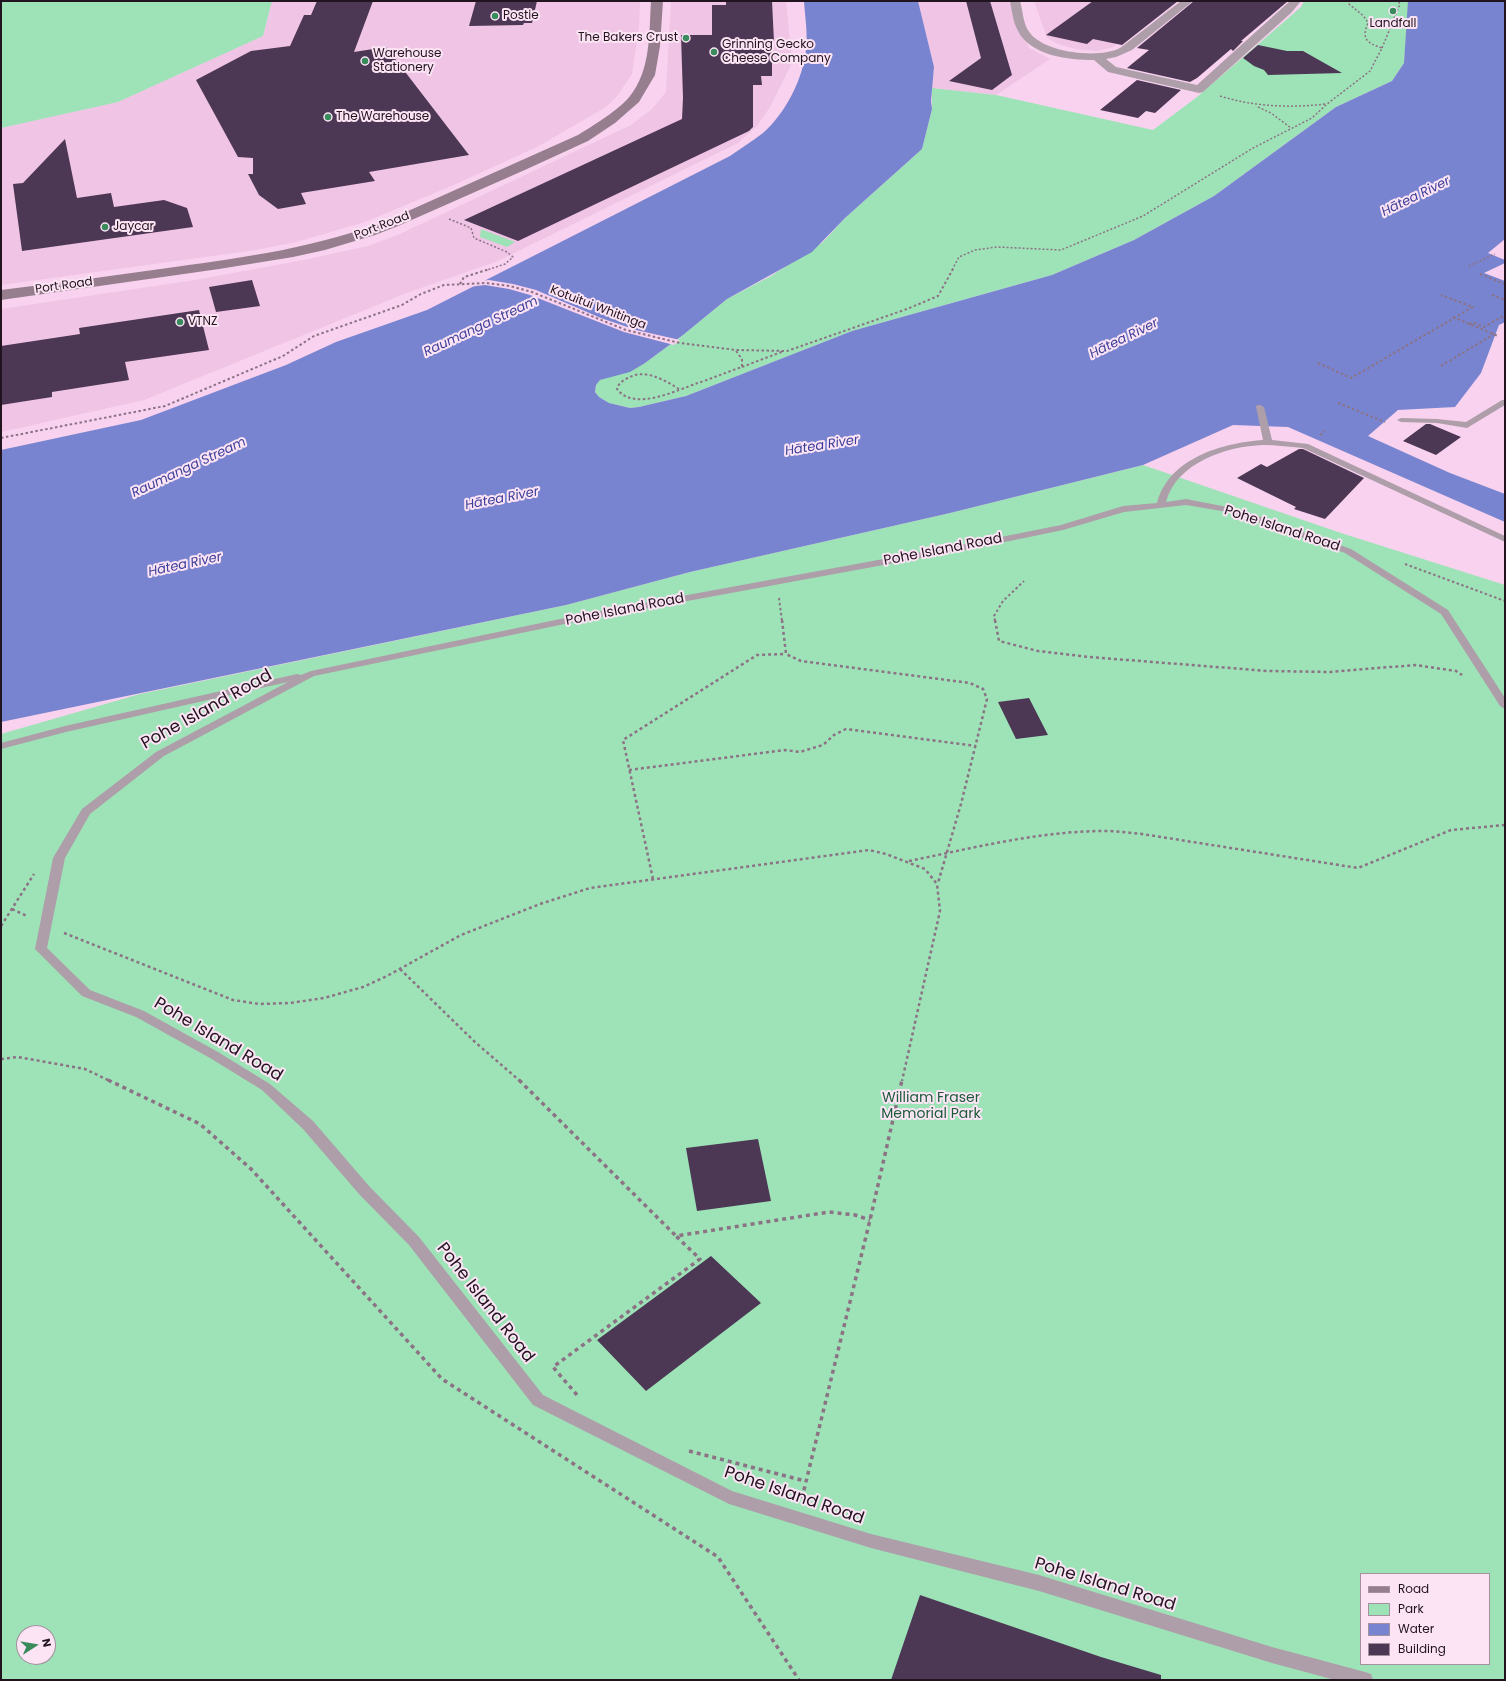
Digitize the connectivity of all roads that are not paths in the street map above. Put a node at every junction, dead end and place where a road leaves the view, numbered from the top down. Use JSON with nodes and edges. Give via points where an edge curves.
{"nodes":[{"id":1,"x":657,"y":1,"type":"edge"},
{"id":2,"x":1015,"y":1,"type":"edge"},
{"id":3,"x":1188,"y":1,"type":"edge"},
{"id":4,"x":1296,"y":1,"type":"edge"},
{"id":5,"x":1098,"y":57,"type":"junction"},
{"id":6,"x":1,"y":295,"type":"edge"},
{"id":7,"x":1505,"y":402,"type":"edge"},
{"id":8,"x":1260,"y":407,"type":"dead end"},
{"id":9,"x":1401,"y":420,"type":"dead end"},
{"id":10,"x":1268,"y":443,"type":"junction"},
{"id":11,"x":1161,"y":504,"type":"junction"},
{"id":12,"x":1505,"y":539,"type":"edge"},
{"id":13,"x":311,"y":674,"type":"junction"},
{"id":14,"x":1505,"y":706,"type":"edge"},
{"id":15,"x":1,"y":746,"type":"edge"},
{"id":16,"x":1365,"y":1680,"type":"edge"}],
"edges":[{"from":1,"to":6,"type":"main road","name":"Port Road","via":[[649,75],[635,99],[583,138],[370,232],[293,253]]},
{"from":2,"to":5,"type":"street","via":[[1023,32],[1037,46],[1075,55]]},
{"from":3,"to":5,"type":"street","via":[[1123,50],[1109,56]]},
{"from":4,"to":5,"type":"street","via":[[1199,89],[1112,70]]},
{"from":7,"to":9,"type":"lane","via":[[1467,425]]},
{"from":8,"to":10,"type":"lane"},
{"from":10,"to":11,"type":"lane","via":[[1226,449],[1199,459],[1172,478],[1162,496]]},
{"from":10,"to":12,"type":"lane","via":[[1305,446]]},
{"from":11,"to":13,"type":"lane","name":"Pohe Island Road","via":[[1123,509],[1063,527],[584,617]]},
{"from":11,"to":14,"type":"lane","name":"Pohe Island Road","via":[[1186,502],[1235,511],[1348,551],[1445,612]]},
{"from":13,"to":15,"type":"lane","name":"Pohe Island Road","via":[[65,729]]},
{"from":13,"to":16,"type":"lane","name":"Pohe Island Road","via":[[160,754],[86,812],[59,858],[41,949],[86,993],[140,1014],[266,1087],[308,1125],[364,1190],[414,1241],[538,1400],[729,1497],[871,1542],[1039,1583],[1272,1655]]}]}
